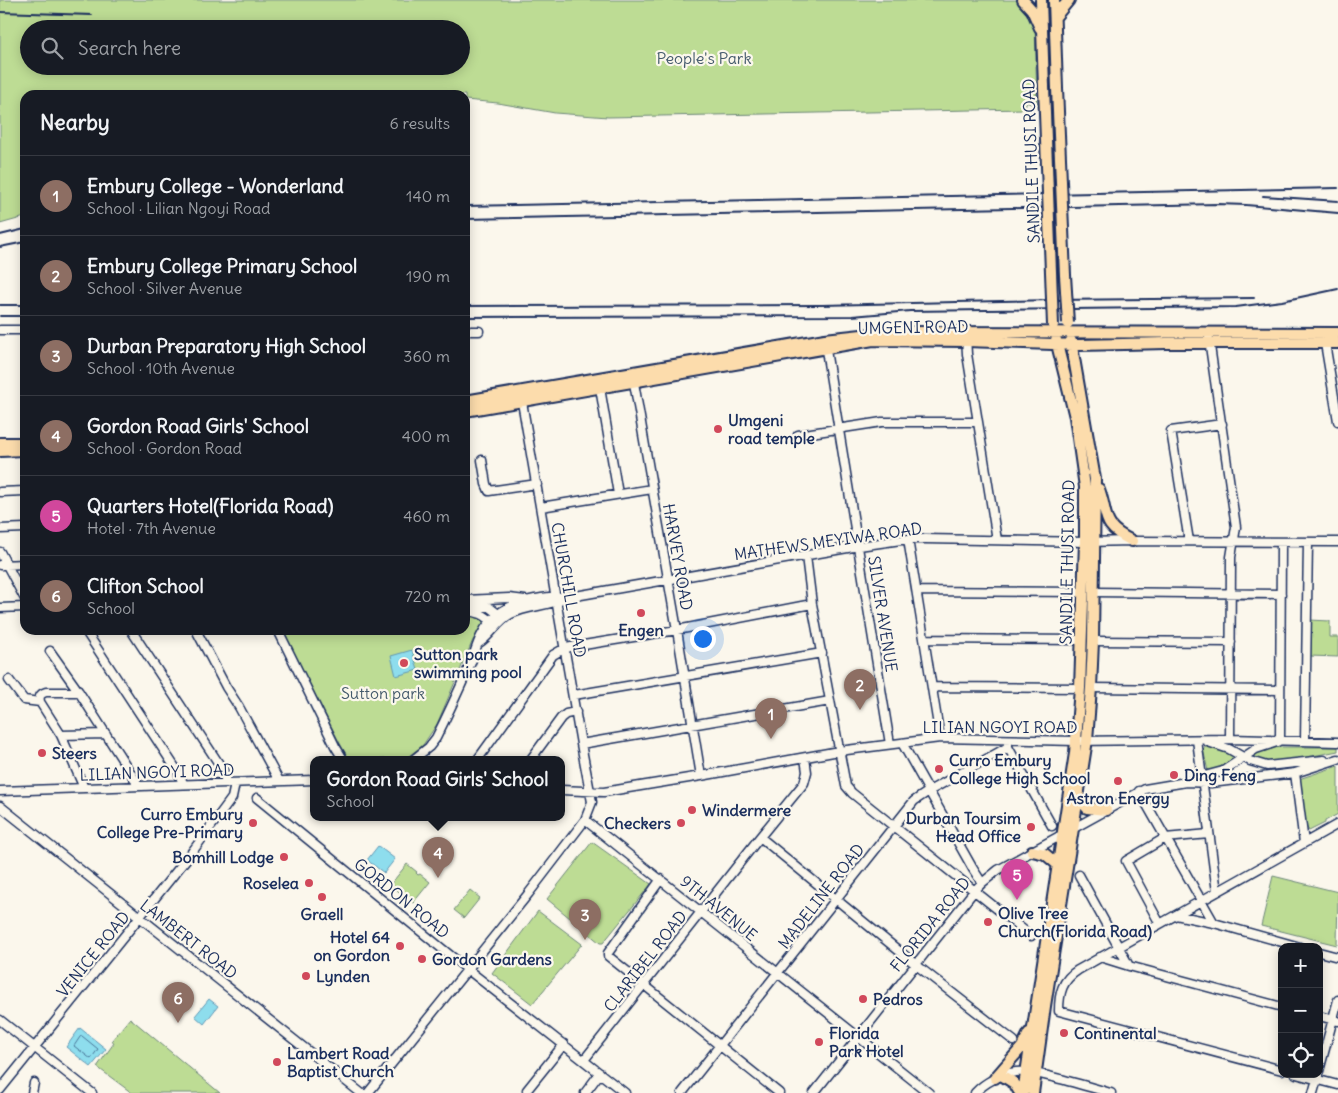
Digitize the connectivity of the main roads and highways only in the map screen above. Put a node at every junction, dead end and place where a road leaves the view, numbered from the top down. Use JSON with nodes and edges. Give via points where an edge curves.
{"nodes":[{"id":1,"x":1023,"y":0,"type":"edge"},
{"id":2,"x":1041,"y":0,"type":"edge"},
{"id":3,"x":1054,"y":0,"type":"edge"},
{"id":4,"x":1069,"y":0,"type":"edge"},
{"id":5,"x":1055,"y":18,"type":"junction"},
{"id":6,"x":1042,"y":33,"type":"junction"},
{"id":7,"x":1069,"y":327,"type":"junction"},
{"id":8,"x":1054,"y":328,"type":"junction"},
{"id":9,"x":1338,"y":333,"type":"edge"},
{"id":10,"x":966,"y":336,"type":"junction"},
{"id":11,"x":1208,"y":338,"type":"junction"},
{"id":12,"x":1338,"y":343,"type":"edge"},
{"id":13,"x":1057,"y":345,"type":"junction"},
{"id":14,"x":1072,"y":345,"type":"junction"},
{"id":15,"x":470,"y":405,"type":"edge"},
{"id":16,"x":0,"y":443,"type":"edge"},
{"id":17,"x":20,"y":443,"type":"edge"},
{"id":18,"x":20,"y":450,"type":"edge"},
{"id":19,"x":0,"y":451,"type":"edge"},
{"id":20,"x":1095,"y":479,"type":"junction"},
{"id":21,"x":1132,"y":541,"type":"road end"},
{"id":22,"x":1090,"y":542,"type":"junction"},
{"id":23,"x":1089,"y":592,"type":"junction"},
{"id":24,"x":1082,"y":740,"type":"junction"},
{"id":25,"x":1079,"y":794,"type":"junction"},
{"id":26,"x":1106,"y":810,"type":"road end"},
{"id":27,"x":1032,"y":851,"type":"road end"},
{"id":28,"x":1058,"y":865,"type":"junction"},
{"id":29,"x":1035,"y":1015,"type":"junction"},
{"id":30,"x":1031,"y":1073,"type":"junction"},
{"id":31,"x":1021,"y":1093,"type":"edge"},
{"id":32,"x":1033,"y":1093,"type":"edge"}],
"edges":[{"from":1,"to":6,"type":"main road","via":[[1032,10]]},
{"from":2,"to":6,"type":"main road","name":"SANDILE THUSI ROAD"},
{"from":3,"to":5,"type":"main road","name":"SANDILE THUSI ROAD"},
{"from":4,"to":5,"type":"main road"},
{"from":5,"to":7,"type":"main road","name":"SANDILE THUSI ROAD","bridge":true},
{"from":6,"to":8,"type":"main road","name":"SANDILE THUSI ROAD","bridge":true},
{"from":7,"to":8,"type":"main road","name":"UMGENI ROAD"},
{"from":7,"to":11,"type":"main road","name":"UMGENI ROAD"},
{"from":7,"to":14,"type":"main road","name":"SANDILE THUSI ROAD"},
{"from":8,"to":10,"type":"main road","name":"UMGENI ROAD"},
{"from":8,"to":13,"type":"main road","name":"SANDILE THUSI ROAD"},
{"from":9,"to":11,"type":"main road","name":"UMGENI ROAD"},
{"from":10,"to":13,"type":"main road","name":"UMGENI ROAD"},
{"from":10,"to":15,"type":"main road","name":"UMGENI ROAD","via":[[889,332]]},
{"from":11,"to":12,"type":"main road","name":"UMGENI ROAD"},
{"from":11,"to":14,"type":"main road","name":"UMGENI ROAD"},
{"from":13,"to":14,"type":"main road","name":"UMGENI ROAD"},
{"from":13,"to":22,"type":"main road","name":"SANDILE THUSI ROAD","via":[[1081,452]]},
{"from":14,"to":20,"type":"main road","name":"SANDILE THUSI ROAD"},
{"from":16,"to":17,"type":"main road"},
{"from":18,"to":19,"type":"main road"},
{"from":20,"to":21,"type":"main road","via":[[1109,525]]},
{"from":20,"to":22,"type":"main road","name":"SANDILE THUSI ROAD"},
{"from":22,"to":23,"type":"main road","name":"SANDILE THUSI ROAD"},
{"from":23,"to":24,"type":"main road","name":"SANDILE THUSI ROAD","via":[[1082,640]]},
{"from":23,"to":24,"type":"main road","name":"SANDILE THUSI ROAD","via":[[1093,640],[1091,688]]},
{"from":24,"to":25,"type":"main road","name":"SANDILE THUSI ROAD"},
{"from":24,"to":28,"type":"main road","name":"SANDILE THUSI ROAD"},
{"from":25,"to":26,"type":"main road","via":[[1088,808]]},
{"from":25,"to":30,"type":"main road","name":"SANDILE THUSI ROAD"},
{"from":27,"to":28,"type":"main road","via":[[1044,854]]},
{"from":28,"to":29,"type":"main road","name":"SANDILE THUSI ROAD"},
{"from":29,"to":30,"type":"main road","name":"SANDILE THUSI ROAD"},
{"from":29,"to":31,"type":"main road","via":[[1022,1047],[999,1077],[1014,1083]]},
{"from":30,"to":31,"type":"main road","name":"SANDILE THUSI ROAD"},
{"from":30,"to":32,"type":"main road","name":"SANDILE THUSI ROAD"}]}
